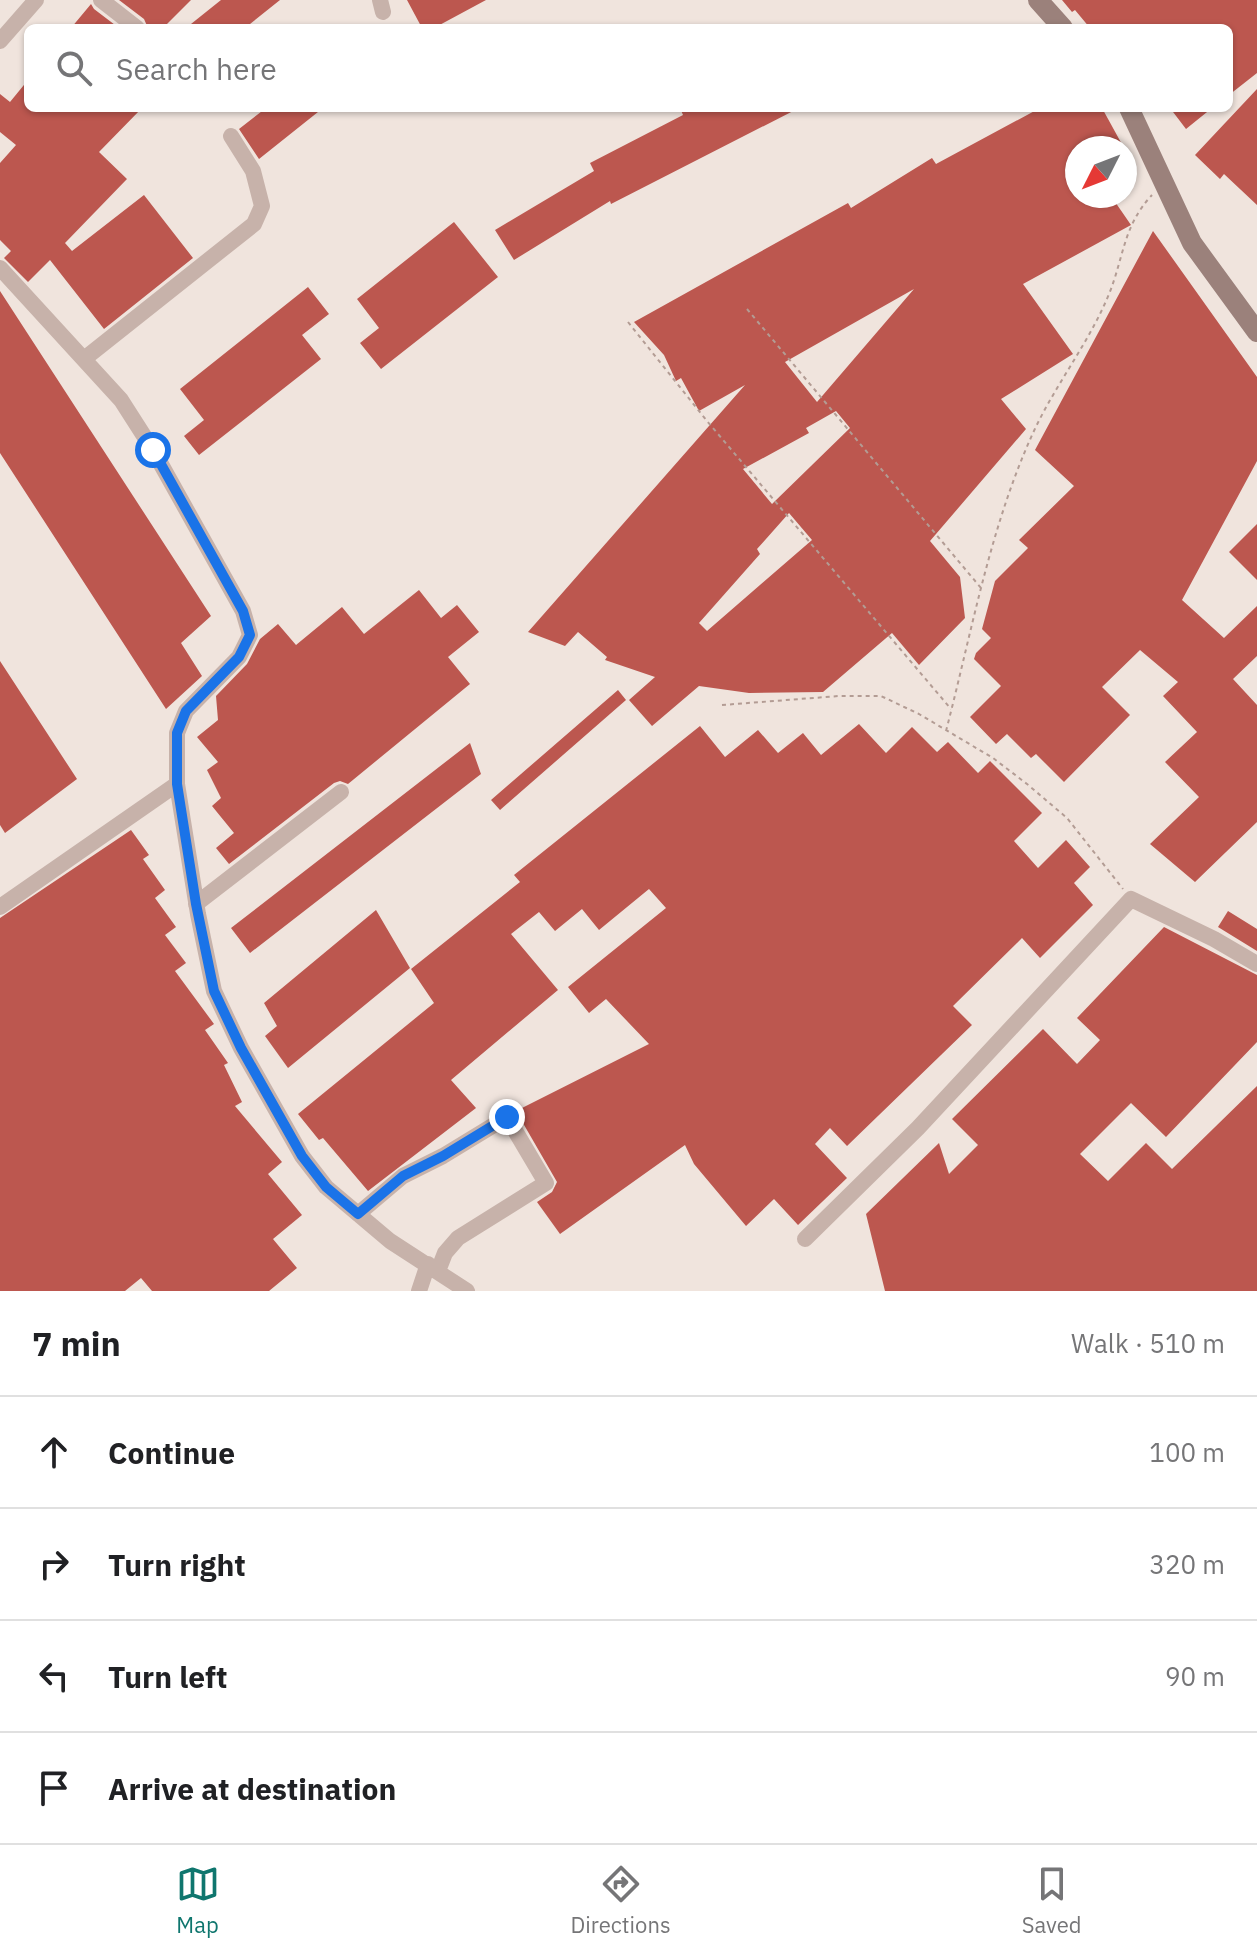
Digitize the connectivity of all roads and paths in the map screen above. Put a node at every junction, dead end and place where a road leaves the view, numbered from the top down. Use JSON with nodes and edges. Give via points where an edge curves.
{"nodes":[{"id":1,"x":36,"y":0,"type":"edge"},
{"id":2,"x":101,"y":0,"type":"edge"},
{"id":3,"x":1038,"y":0,"type":"edge"},
{"id":4,"x":132,"y":24,"type":"edge"},
{"id":5,"x":1059,"y":24,"type":"edge"},
{"id":6,"x":0,"y":41,"type":"edge"},
{"id":7,"x":1131,"y":112,"type":"edge"},
{"id":8,"x":231,"y":136,"type":"dead end"},
{"id":9,"x":1167,"y":186,"type":"junction"},
{"id":10,"x":0,"y":268,"type":"edge"},
{"id":11,"x":747,"y":309,"type":"dead end"},
{"id":12,"x":628,"y":322,"type":"dead end"},
{"id":13,"x":1257,"y":332,"type":"edge"},
{"id":14,"x":84,"y":359,"type":"junction"},
{"id":15,"x":982,"y":589,"type":"junction"},
{"id":16,"x":722,"y":705,"type":"dead end"},
{"id":17,"x":952,"y":710,"type":"junction"},
{"id":18,"x":946,"y":731,"type":"junction"},
{"id":19,"x":177,"y":784,"type":"junction"},
{"id":20,"x":341,"y":792,"type":"dead end"},
{"id":21,"x":1131,"y":899,"type":"junction"},
{"id":22,"x":196,"y":904,"type":"junction"},
{"id":23,"x":0,"y":907,"type":"edge"},
{"id":24,"x":1257,"y":964,"type":"edge"},
{"id":25,"x":358,"y":1214,"type":"junction"},
{"id":26,"x":805,"y":1239,"type":"dead end"},
{"id":27,"x":433,"y":1268,"type":"junction"},
{"id":28,"x":419,"y":1291,"type":"edge"},
{"id":29,"x":467,"y":1291,"type":"edge"}],
"edges":[{"from":1,"to":6,"type":"street"},
{"from":2,"to":4,"type":"street"},
{"from":3,"to":5,"type":"street"},
{"from":7,"to":9,"type":"street"},
{"from":8,"to":14,"type":"street","via":[[253,171],[262,206],[254,224]]},
{"from":9,"to":13,"type":"street","via":[[1192,243]]},
{"from":9,"to":15,"type":"path","via":[[1141,207],[1104,304],[1033,432],[993,539]]},
{"from":10,"to":14,"type":"street"},
{"from":11,"to":15,"type":"path"},
{"from":12,"to":17,"type":"path"},
{"from":14,"to":19,"type":"street","via":[[121,400],[153,450],[243,611],[250,635],[239,657],[186,711],[177,733]]},
{"from":15,"to":17,"type":"path"},
{"from":16,"to":18,"type":"path","via":[[881,696]]},
{"from":17,"to":18,"type":"path"},
{"from":18,"to":21,"type":"path","via":[[993,758],[1067,818]]},
{"from":19,"to":22,"type":"street"},
{"from":19,"to":23,"type":"street"},
{"from":20,"to":22,"type":"street"},
{"from":21,"to":24,"type":"street"},
{"from":21,"to":26,"type":"street","via":[[918,1128]]},
{"from":22,"to":25,"type":"street","via":[[214,991],[241,1048],[302,1156],[326,1187]]},
{"from":25,"to":27,"type":"street"},
{"from":25,"to":27,"type":"street","via":[[403,1176],[507,1117],[546,1183],[458,1238]]},
{"from":27,"to":28,"type":"street"},
{"from":27,"to":29,"type":"street"}]}
